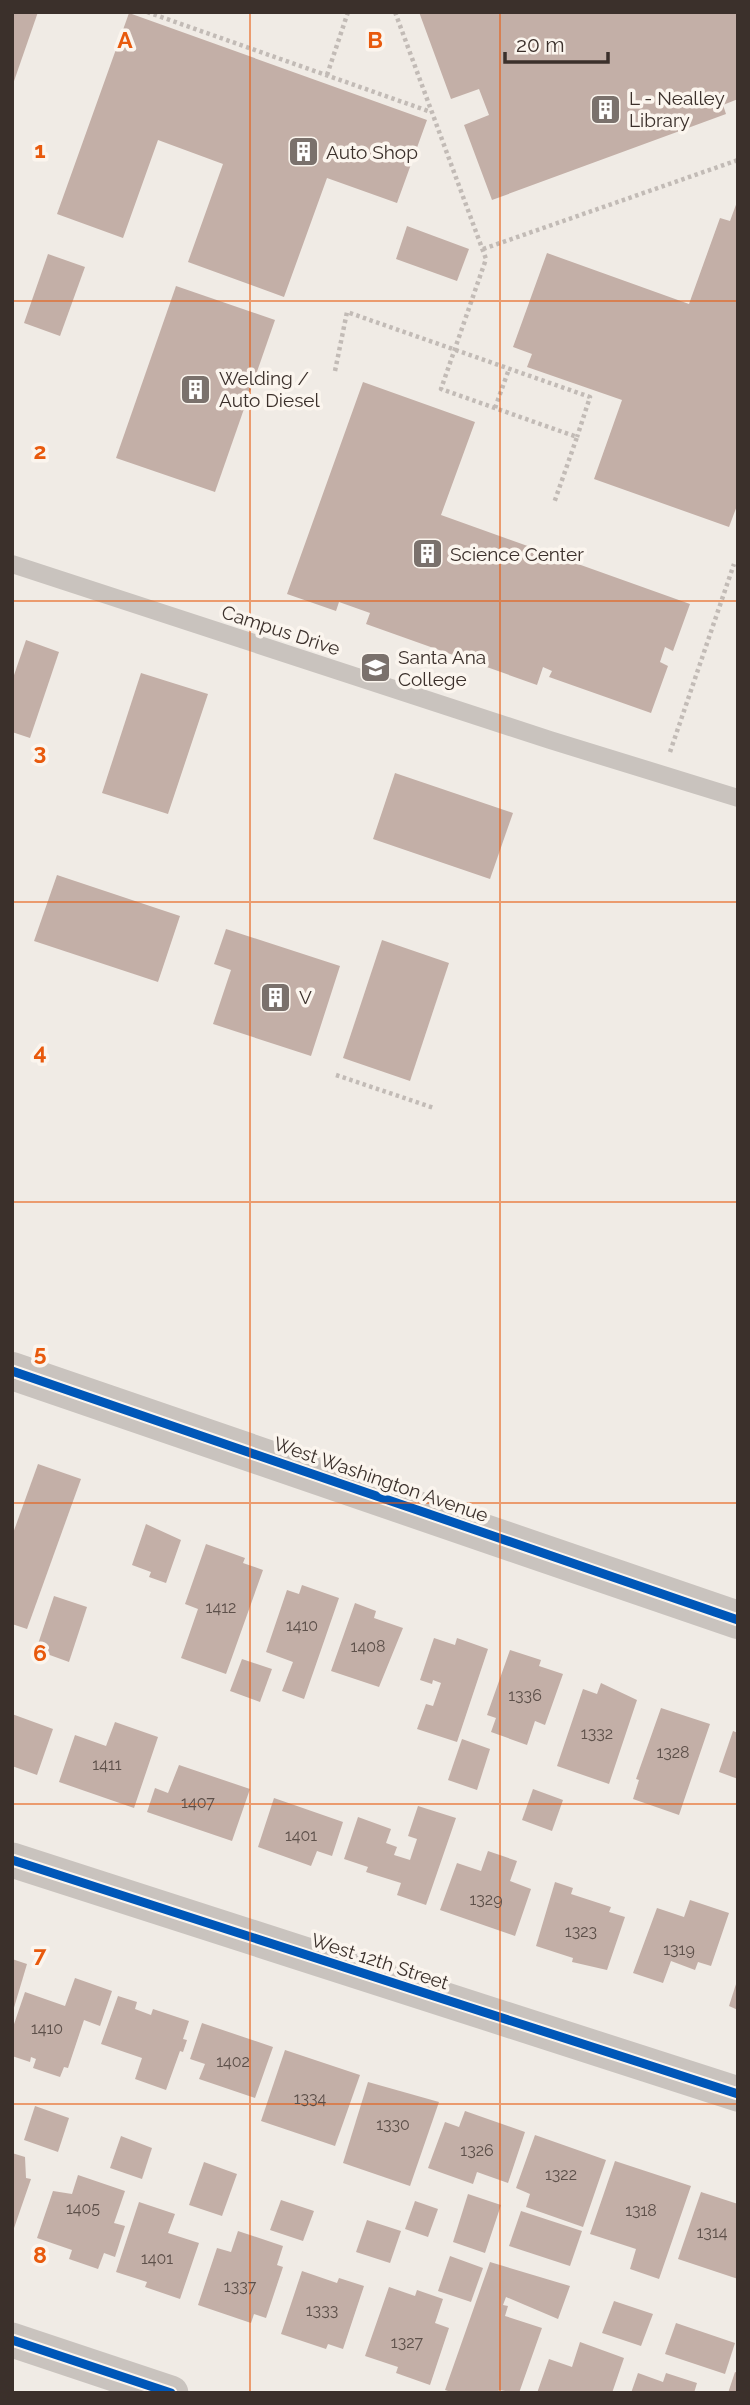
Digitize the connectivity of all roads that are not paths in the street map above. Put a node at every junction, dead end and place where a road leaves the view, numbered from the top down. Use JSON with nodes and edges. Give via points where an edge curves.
{"nodes":[{"id":1,"x":12,"y":564,"type":"edge"},
{"id":2,"x":738,"y":798,"type":"edge"},
{"id":3,"x":12,"y":1371,"type":"edge"},
{"id":4,"x":738,"y":1620,"type":"edge"},
{"id":5,"x":12,"y":1860,"type":"edge"},
{"id":6,"x":738,"y":2094,"type":"edge"},
{"id":7,"x":12,"y":2340,"type":"edge"},
{"id":8,"x":171,"y":2393,"type":"edge"}],
"edges":[{"from":1,"to":2,"type":"lane","name":"Campus Drive"},
{"from":3,"to":4,"type":"street","name":"West Washington Avenue"},
{"from":5,"to":6,"type":"street","name":"West 12th Street"},
{"from":7,"to":8,"type":"street"}]}
